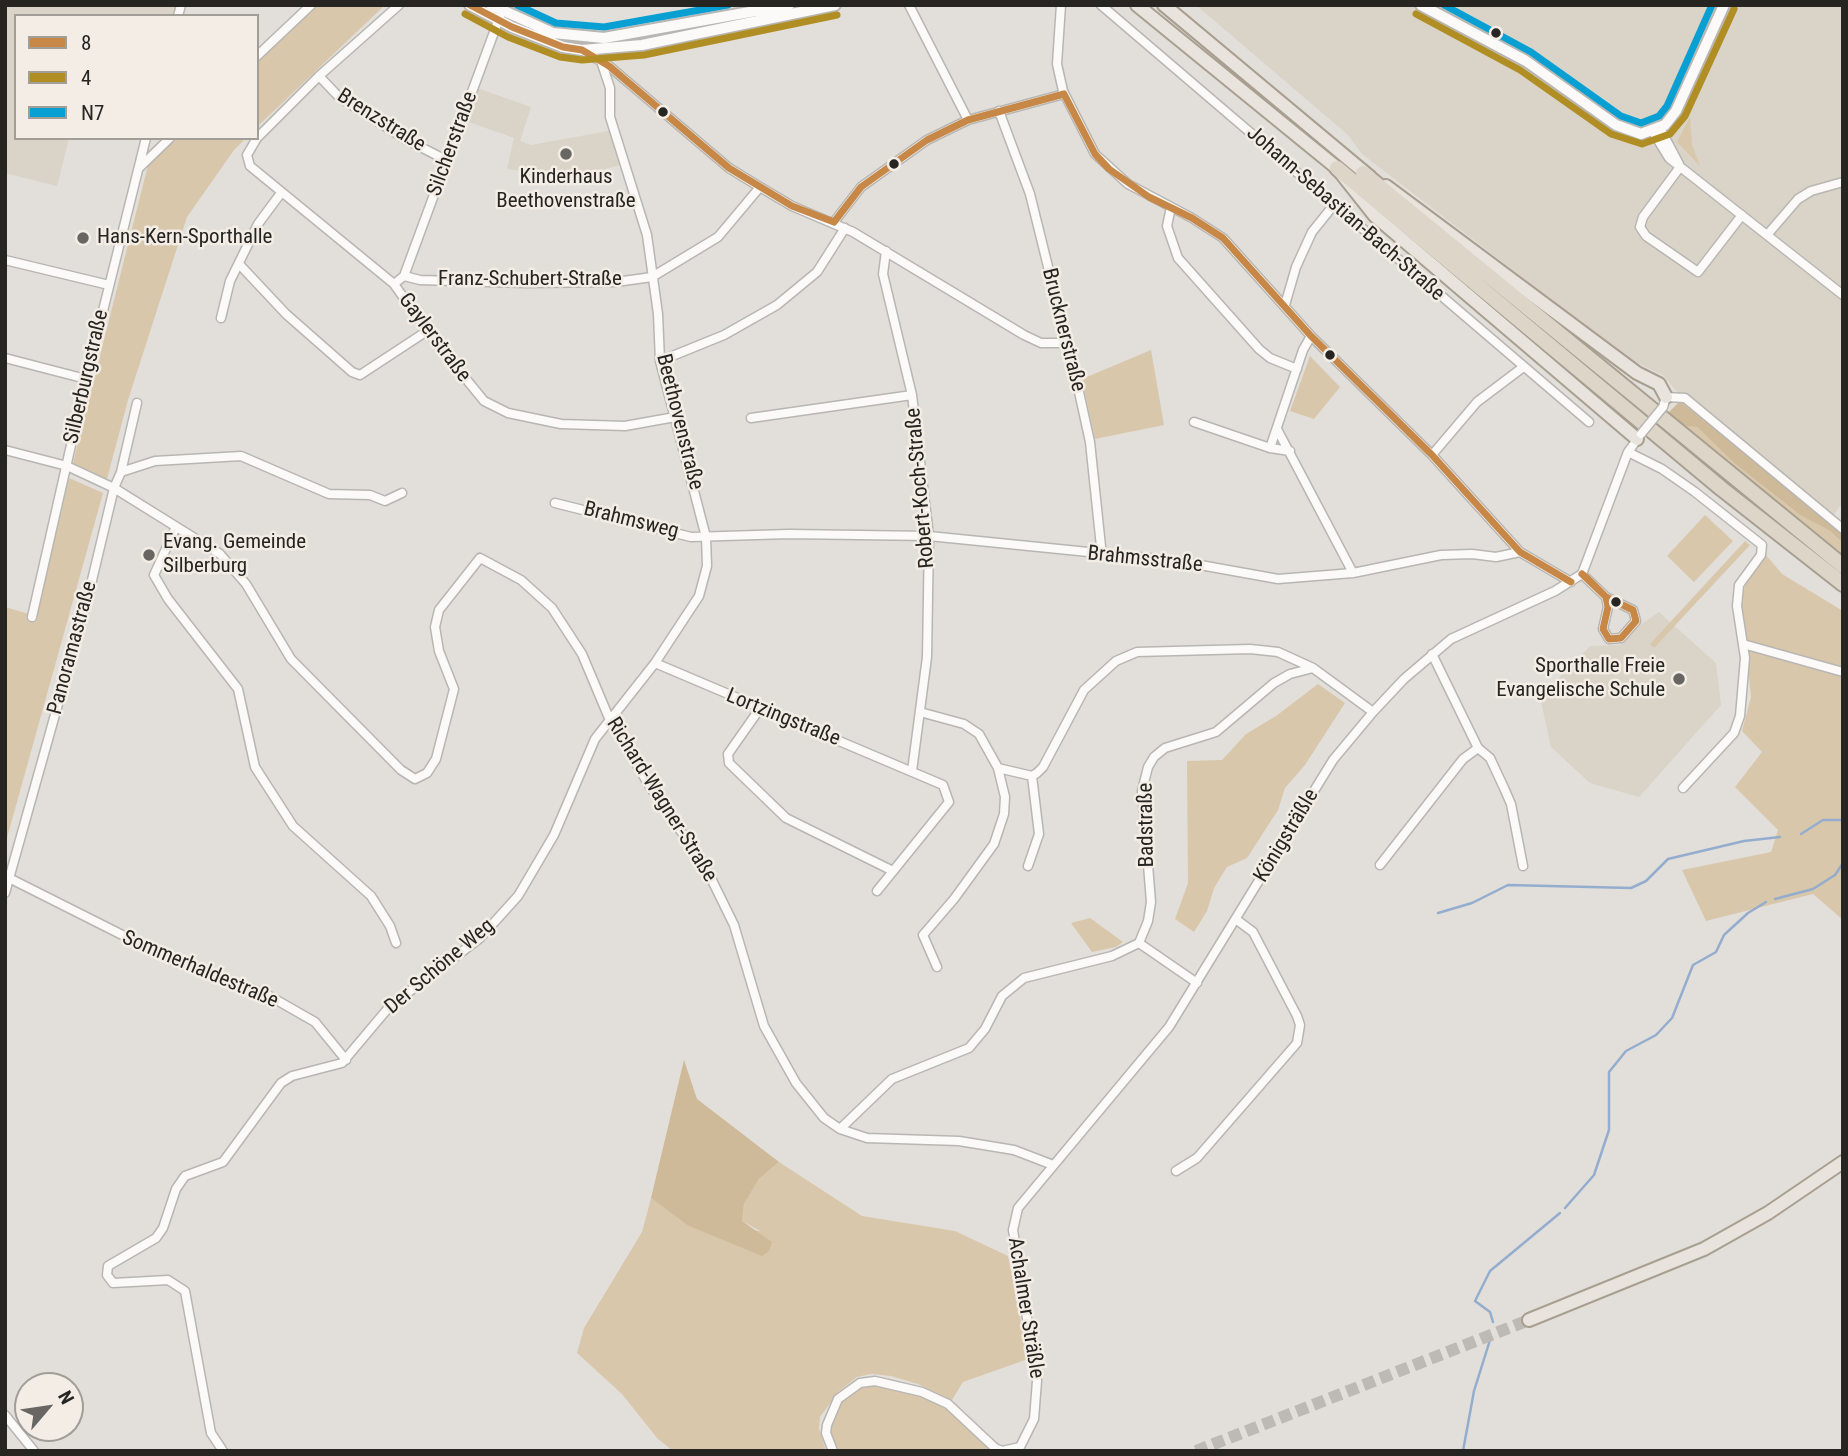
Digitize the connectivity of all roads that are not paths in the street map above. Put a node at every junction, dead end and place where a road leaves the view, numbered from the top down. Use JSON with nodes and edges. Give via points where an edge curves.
{"nodes":[{"id":1,"x":311,"y":5,"type":"edge"},
{"id":2,"x":399,"y":5,"type":"edge"},
{"id":3,"x":470,"y":5,"type":"edge"},
{"id":4,"x":789,"y":5,"type":"edge"},
{"id":5,"x":835,"y":5,"type":"edge"},
{"id":6,"x":909,"y":5,"type":"edge"},
{"id":7,"x":1061,"y":5,"type":"edge"},
{"id":8,"x":1101,"y":5,"type":"edge"},
{"id":9,"x":1137,"y":5,"type":"edge"},
{"id":10,"x":1164,"y":5,"type":"edge"},
{"id":11,"x":1421,"y":5,"type":"edge"},
{"id":12,"x":1724,"y":5,"type":"edge"},
{"id":13,"x":497,"y":12,"type":"edge"},
{"id":14,"x":604,"y":38,"type":"junction"},
{"id":15,"x":582,"y":50,"type":"junction"},
{"id":16,"x":606,"y":50,"type":"junction"},
{"id":17,"x":259,"y":54,"type":"edge"},
{"id":18,"x":605,"y":64,"type":"junction"},
{"id":19,"x":319,"y":76,"type":"junction"},
{"id":20,"x":1064,"y":94,"type":"junction"},
{"id":21,"x":999,"y":111,"type":"junction"},
{"id":22,"x":968,"y":120,"type":"junction"},
{"id":23,"x":1656,"y":130,"type":"junction"},
{"id":24,"x":259,"y":136,"type":"edge"},
{"id":25,"x":146,"y":140,"type":"edge"},
{"id":26,"x":168,"y":140,"type":"edge"},
{"id":27,"x":255,"y":140,"type":"edge"},
{"id":28,"x":448,"y":161,"type":"junction"},
{"id":29,"x":1337,"y":167,"type":"junction"},
{"id":30,"x":1680,"y":167,"type":"junction"},
{"id":31,"x":139,"y":168,"type":"junction"},
{"id":32,"x":1363,"y":173,"type":"junction"},
{"id":33,"x":1843,"y":182,"type":"edge"},
{"id":34,"x":760,"y":187,"type":"junction"},
{"id":35,"x":281,"y":193,"type":"junction"},
{"id":36,"x":1333,"y":206,"type":"junction"},
{"id":37,"x":1171,"y":208,"type":"junction"},
{"id":38,"x":1742,"y":215,"type":"junction"},
{"id":39,"x":834,"y":222,"type":"junction"},
{"id":40,"x":845,"y":228,"type":"junction"},
{"id":41,"x":1767,"y":235,"type":"junction"},
{"id":42,"x":886,"y":251,"type":"junction"},
{"id":43,"x":5,"y":260,"type":"edge"},
{"id":44,"x":239,"y":264,"type":"junction"},
{"id":45,"x":404,"y":276,"type":"junction"},
{"id":46,"x":652,"y":276,"type":"junction"},
{"id":47,"x":394,"y":284,"type":"junction"},
{"id":48,"x":108,"y":285,"type":"junction"},
{"id":49,"x":1843,"y":295,"type":"edge"},
{"id":50,"x":1285,"y":305,"type":"junction"},
{"id":51,"x":221,"y":318,"type":"dead end"},
{"id":52,"x":427,"y":331,"type":"junction"},
{"id":53,"x":1311,"y":336,"type":"junction"},
{"id":54,"x":1065,"y":343,"type":"junction"},
{"id":55,"x":5,"y":358,"type":"edge"},
{"id":56,"x":660,"y":361,"type":"junction"},
{"id":57,"x":1522,"y":368,"type":"junction"},
{"id":58,"x":1297,"y":369,"type":"junction"},
{"id":59,"x":86,"y":379,"type":"junction"},
{"id":60,"x":912,"y":395,"type":"junction"},
{"id":61,"x":1665,"y":402,"type":"junction"},
{"id":62,"x":137,"y":403,"type":"dead end"},
{"id":63,"x":675,"y":417,"type":"junction"},
{"id":64,"x":751,"y":418,"type":"dead end"},
{"id":65,"x":1195,"y":422,"type":"dead end"},
{"id":66,"x":1589,"y":422,"type":"dead end"},
{"id":67,"x":1276,"y":429,"type":"junction"},
{"id":68,"x":1639,"y":437,"type":"junction"},
{"id":69,"x":1270,"y":448,"type":"junction"},
{"id":70,"x":5,"y":450,"type":"edge"},
{"id":71,"x":1290,"y":451,"type":"junction"},
{"id":72,"x":1628,"y":452,"type":"junction"},
{"id":73,"x":1432,"y":455,"type":"junction"},
{"id":74,"x":67,"y":466,"type":"junction"},
{"id":75,"x":121,"y":472,"type":"junction"},
{"id":76,"x":114,"y":488,"type":"junction"},
{"id":77,"x":402,"y":493,"type":"dead end"},
{"id":78,"x":555,"y":503,"type":"dead end"},
{"id":79,"x":175,"y":529,"type":"junction"},
{"id":80,"x":1843,"y":529,"type":"edge"},
{"id":81,"x":929,"y":536,"type":"junction"},
{"id":82,"x":706,"y":537,"type":"junction"},
{"id":83,"x":1520,"y":552,"type":"junction"},
{"id":84,"x":1102,"y":556,"type":"junction"},
{"id":85,"x":1843,"y":566,"type":"edge"},
{"id":86,"x":1353,"y":573,"type":"junction"},
{"id":87,"x":1582,"y":574,"type":"junction"},
{"id":88,"x":1571,"y":582,"type":"junction"},
{"id":89,"x":1843,"y":584,"type":"edge"},
{"id":90,"x":1605,"y":597,"type":"junction"},
{"id":91,"x":33,"y":617,"type":"dead end"},
{"id":92,"x":1743,"y":644,"type":"junction"},
{"id":93,"x":1432,"y":654,"type":"junction"},
{"id":94,"x":655,"y":663,"type":"junction"},
{"id":95,"x":1313,"y":668,"type":"junction"},
{"id":96,"x":1843,"y":672,"type":"edge"},
{"id":97,"x":761,"y":707,"type":"junction"},
{"id":98,"x":920,"y":712,"type":"junction"},
{"id":99,"x":1373,"y":712,"type":"junction"},
{"id":100,"x":609,"y":718,"type":"junction"},
{"id":101,"x":1478,"y":748,"type":"junction"},
{"id":102,"x":998,"y":768,"type":"junction"},
{"id":103,"x":912,"y":771,"type":"junction"},
{"id":104,"x":1032,"y":776,"type":"junction"},
{"id":105,"x":1683,"y":788,"type":"dead end"},
{"id":106,"x":1380,"y":865,"type":"dead end"},
{"id":107,"x":1028,"y":866,"type":"dead end"},
{"id":108,"x":1523,"y":866,"type":"dead end"},
{"id":109,"x":891,"y":870,"type":"junction"},
{"id":110,"x":7,"y":877,"type":"edge"},
{"id":111,"x":877,"y":891,"type":"dead end"},
{"id":112,"x":5,"y":893,"type":"edge"},
{"id":113,"x":1237,"y":920,"type":"junction"},
{"id":114,"x":396,"y":943,"type":"dead end"},
{"id":115,"x":1139,"y":943,"type":"junction"},
{"id":116,"x":937,"y":967,"type":"dead end"},
{"id":117,"x":1197,"y":983,"type":"junction"},
{"id":118,"x":346,"y":1060,"type":"junction"},
{"id":119,"x":840,"y":1129,"type":"junction"},
{"id":120,"x":1843,"y":1162,"type":"edge"},
{"id":121,"x":1054,"y":1165,"type":"junction"},
{"id":122,"x":1176,"y":1171,"type":"dead end"},
{"id":123,"x":1529,"y":1320,"type":"tunnel mouth"},
{"id":124,"x":5,"y":1415,"type":"edge"},
{"id":125,"x":34,"y":1450,"type":"edge"},
{"id":126,"x":223,"y":1451,"type":"edge"},
{"id":127,"x":833,"y":1451,"type":"edge"}],
"edges":[{"from":1,"to":17,"type":"street"},
{"from":2,"to":19,"type":"street"},
{"from":3,"to":13,"type":"main road"},
{"from":4,"to":14,"type":"main road"},
{"from":5,"to":16,"type":"main road"},
{"from":6,"to":22,"type":"street"},
{"from":7,"to":20,"type":"street","via":[[1057,64]]},
{"from":8,"to":36,"type":"street","name":"Johann-Sebastian-Bach-Straße"},
{"from":9,"to":29,"type":"main road"},
{"from":10,"to":32,"type":"main road"},
{"from":11,"to":23,"type":"main road","via":[[1526,61],[1616,125],[1637,134]]},
{"from":12,"to":23,"type":"main road","via":[[1686,93],[1676,111]]},
{"from":13,"to":14,"type":"main road","via":[[553,33]]},
{"from":13,"to":15,"type":"main road","via":[[563,47]]},
{"from":13,"to":28,"type":"street","name":"Silcherstraße"},
{"from":14,"to":16,"type":"main road"},
{"from":15,"to":16,"type":"main road"},
{"from":15,"to":18,"type":"street"},
{"from":16,"to":18,"type":"street","name":"Beethovenstraße"},
{"from":18,"to":34,"type":"street","via":[[729,168]]},
{"from":18,"to":46,"type":"street","name":"Beethovenstraße","via":[[616,140],[647,235]]},
{"from":19,"to":24,"type":"street"},
{"from":19,"to":28,"type":"street","name":"Brenzstraße","via":[[339,97]]},
{"from":20,"to":21,"type":"street"},
{"from":20,"to":37,"type":"street","via":[[1095,154],[1109,169]]},
{"from":21,"to":22,"type":"street"},
{"from":21,"to":54,"type":"street","name":"Brucknerstraße","via":[[1030,194]]},
{"from":22,"to":39,"type":"street","via":[[927,140],[861,187]]},
{"from":23,"to":30,"type":"street","via":[[1669,158]]},
{"from":25,"to":31,"type":"street","name":"Silberburgstraße"},
{"from":26,"to":31,"type":"street"},
{"from":27,"to":35,"type":"street","name":"Gaylerstraße","via":[[247,155],[250,166]]},
{"from":28,"to":45,"type":"street","name":"Silcherstraße"},
{"from":29,"to":68,"type":"main road","via":[[1375,216]]},
{"from":29,"to":89,"type":"highway","via":[[1722,489]]},
{"from":30,"to":38,"type":"street"},
{"from":30,"to":38,"type":"street","via":[[1643,217],[1640,226],[1646,236],[1698,272]]},
{"from":31,"to":48,"type":"street","name":"Silberburgstraße"},
{"from":32,"to":61,"type":"main road","via":[[1400,194],[1637,373],[1659,384]]},
{"from":32,"to":85,"type":"highway"},
{"from":33,"to":41,"type":"street","via":[[1804,195]]},
{"from":34,"to":39,"type":"street"},
{"from":34,"to":46,"type":"street","name":"Franz-Schubert-Straße","via":[[718,237]]},
{"from":35,"to":44,"type":"street","via":[[258,224]]},
{"from":35,"to":47,"type":"street","name":"Gaylerstraße"},
{"from":36,"to":50,"type":"street","via":[[1312,232]]},
{"from":36,"to":57,"type":"street","name":"Johann-Sebastian-Bach-Straße"},
{"from":37,"to":50,"type":"street","via":[[1223,238]]},
{"from":37,"to":58,"type":"street","via":[[1167,226],[1178,258],[1259,349]]},
{"from":38,"to":41,"type":"street"},
{"from":39,"to":40,"type":"street"},
{"from":40,"to":42,"type":"street"},
{"from":40,"to":56,"type":"street","via":[[817,272],[777,305],[724,335]]},
{"from":41,"to":49,"type":"street"},
{"from":42,"to":54,"type":"street","via":[[1024,335],[1041,343]]},
{"from":42,"to":60,"type":"street","name":"Robert-Koch-Straße","via":[[883,274]]},
{"from":43,"to":48,"type":"street"},
{"from":44,"to":51,"type":"street"},
{"from":44,"to":52,"type":"street","via":[[308,335],[360,375]]},
{"from":45,"to":46,"type":"street","name":"Franz-Schubert-Straße","via":[[525,283],[616,282]]},
{"from":45,"to":47,"type":"street"},
{"from":46,"to":56,"type":"street","name":"Beethovenstraße"},
{"from":47,"to":52,"type":"street","name":"Gaylerstraße"},
{"from":48,"to":59,"type":"street","name":"Silberburgstraße"},
{"from":50,"to":53,"type":"street"},
{"from":52,"to":63,"type":"street","name":"Gaylerstraße","via":[[484,401],[508,413],[533,421],[625,426]]},
{"from":53,"to":58,"type":"street"},
{"from":53,"to":73,"type":"street"},
{"from":54,"to":84,"type":"street","name":"Brucknerstraße","via":[[1090,442]]},
{"from":55,"to":59,"type":"street"},
{"from":56,"to":63,"type":"street","name":"Beethovenstraße"},
{"from":57,"to":66,"type":"street","name":"Johann-Sebastian-Bach-Straße"},
{"from":57,"to":73,"type":"street","via":[[1477,402]]},
{"from":58,"to":67,"type":"street"},
{"from":59,"to":74,"type":"street","name":"Silberburgstraße"},
{"from":60,"to":64,"type":"street"},
{"from":60,"to":81,"type":"street","name":"Robert-Koch-Straße"},
{"from":61,"to":68,"type":"street","bridge":true},
{"from":61,"to":80,"type":"street","via":[[1685,398]]},
{"from":62,"to":75,"type":"street","name":"Panoramastraße"},
{"from":63,"to":82,"type":"street","name":"Beethovenstraße"},
{"from":65,"to":69,"type":"street"},
{"from":67,"to":69,"type":"street"},
{"from":67,"to":71,"type":"street"},
{"from":68,"to":72,"type":"street"},
{"from":69,"to":71,"type":"street"},
{"from":70,"to":74,"type":"street"},
{"from":71,"to":86,"type":"street"},
{"from":72,"to":87,"type":"street"},
{"from":72,"to":92,"type":"street","via":[[1695,492],[1762,545],[1761,555],[1739,585]]},
{"from":73,"to":83,"type":"street"},
{"from":74,"to":76,"type":"street"},
{"from":74,"to":91,"type":"street","name":"Silberburgstraße"},
{"from":75,"to":76,"type":"street","name":"Panoramastraße"},
{"from":75,"to":77,"type":"street","via":[[155,461],[241,456],[329,494],[370,495],[384,501]]},
{"from":76,"to":79,"type":"street"},
{"from":76,"to":110,"type":"street","name":"Panoramastraße","via":[[88,597]]},
{"from":78,"to":82,"type":"street","name":"Brahmsweg"},
{"from":79,"to":100,"type":"street","name":"Richard-Wagner-Straße","via":[[219,554],[246,584],[291,659],[415,779],[427,773],[436,760],[454,689],[439,651],[435,627],[439,610],[477,560],[485,559],[521,580],[552,608],[582,654]]},
{"from":79,"to":114,"type":"street","via":[[153,575],[238,690],[255,766],[293,826],[371,896]]},
{"from":81,"to":82,"type":"street","name":"Brahmsstraße"},
{"from":81,"to":84,"type":"street","name":"Brahmsstraße"},
{"from":81,"to":98,"type":"street","name":"Robert-Koch-Straße","via":[[928,645]]},
{"from":82,"to":94,"type":"street","name":"Beethovenstraße","via":[[707,566],[699,596]]},
{"from":83,"to":86,"type":"street","name":"Brahmsstraße","via":[[1496,557],[1441,555]]},
{"from":83,"to":88,"type":"street"},
{"from":84,"to":86,"type":"street","name":"Brahmsstraße","via":[[1178,561],[1278,579]]},
{"from":87,"to":88,"type":"street","name":"Königsträßle"},
{"from":87,"to":90,"type":"street"},
{"from":88,"to":93,"type":"street","name":"Königsträßle","via":[[1457,635]]},
{"from":90,"to":90,"type":"street","via":[[1604,629],[1609,639],[1620,638],[1636,621],[1633,610]]},
{"from":92,"to":96,"type":"street"},
{"from":92,"to":105,"type":"street","via":[[1740,716],[1734,733]]},
{"from":93,"to":99,"type":"street","name":"Königsträßle"},
{"from":93,"to":101,"type":"street"},
{"from":94,"to":97,"type":"street","name":"Lortzingstraße"},
{"from":94,"to":100,"type":"street","name":"Beethovenstraße"},
{"from":95,"to":99,"type":"street"},
{"from":95,"to":104,"type":"street","via":[[1278,652],[1250,649],[1160,649],[1124,657],[1084,690],[1043,767]]},
{"from":95,"to":115,"type":"street","name":"Badstraße","via":[[1274,683],[1216,732],[1165,748],[1154,757],[1142,791],[1151,902]]},
{"from":97,"to":103,"type":"street","name":"Lortzingstraße"},
{"from":97,"to":109,"type":"street","via":[[728,754],[729,763],[786,818]]},
{"from":98,"to":102,"type":"street","via":[[964,724],[979,734]]},
{"from":98,"to":103,"type":"street","name":"Robert-Koch-Straße"},
{"from":99,"to":113,"type":"street","name":"Königsträßle","via":[[1333,760]]},
{"from":100,"to":118,"type":"street","name":"Der Schöne Weg","via":[[595,739],[554,835],[518,897],[480,938],[390,1006]]},
{"from":100,"to":119,"type":"street","name":"Richard-Wagner-Straße","via":[[704,864],[734,925],[764,1026],[783,1062],[824,1118]]},
{"from":101,"to":106,"type":"street","via":[[1463,759]]},
{"from":101,"to":108,"type":"street","via":[[1490,758],[1511,804]]},
{"from":102,"to":104,"type":"street"},
{"from":102,"to":116,"type":"street","via":[[1005,797],[994,844],[923,935]]},
{"from":103,"to":109,"type":"street","name":"Lortzingstraße","via":[[943,785],[949,802]]},
{"from":104,"to":107,"type":"street","via":[[1039,834]]},
{"from":109,"to":111,"type":"street"},
{"from":110,"to":112,"type":"street","name":"Panoramastraße"},
{"from":110,"to":118,"type":"street","name":"Sommerhaldestraße","via":[[176,962],[266,994],[315,1022]]},
{"from":113,"to":117,"type":"street","name":"Königsträßle"},
{"from":113,"to":122,"type":"street","via":[[1253,932],[1297,1016],[1297,1043],[1197,1158]]},
{"from":115,"to":117,"type":"street"},
{"from":115,"to":119,"type":"street","via":[[1112,956],[1024,978],[1002,996],[969,1048],[892,1079]]},
{"from":117,"to":121,"type":"street","name":"Königsträßle","via":[[1168,1027]]},
{"from":118,"to":126,"type":"street","via":[[281,1083],[223,1162],[185,1176],[156,1238],[108,1266],[113,1283],[168,1280],[186,1291],[211,1433]]},
{"from":119,"to":121,"type":"street","name":"Richard-Wagner-Straße","via":[[867,1138],[928,1138],[1014,1150]]},
{"from":120,"to":123,"type":"main road","via":[[1704,1249]]},
{"from":121,"to":127,"type":"street","name":"Achalmer Sträßle","via":[[1018,1208],[1013,1223],[1037,1381],[1034,1419],[1020,1447],[1003,1451],[948,1404],[922,1392],[875,1381],[860,1383],[838,1399],[826,1433]]},
{"from":124,"to":125,"type":"street"}]}
